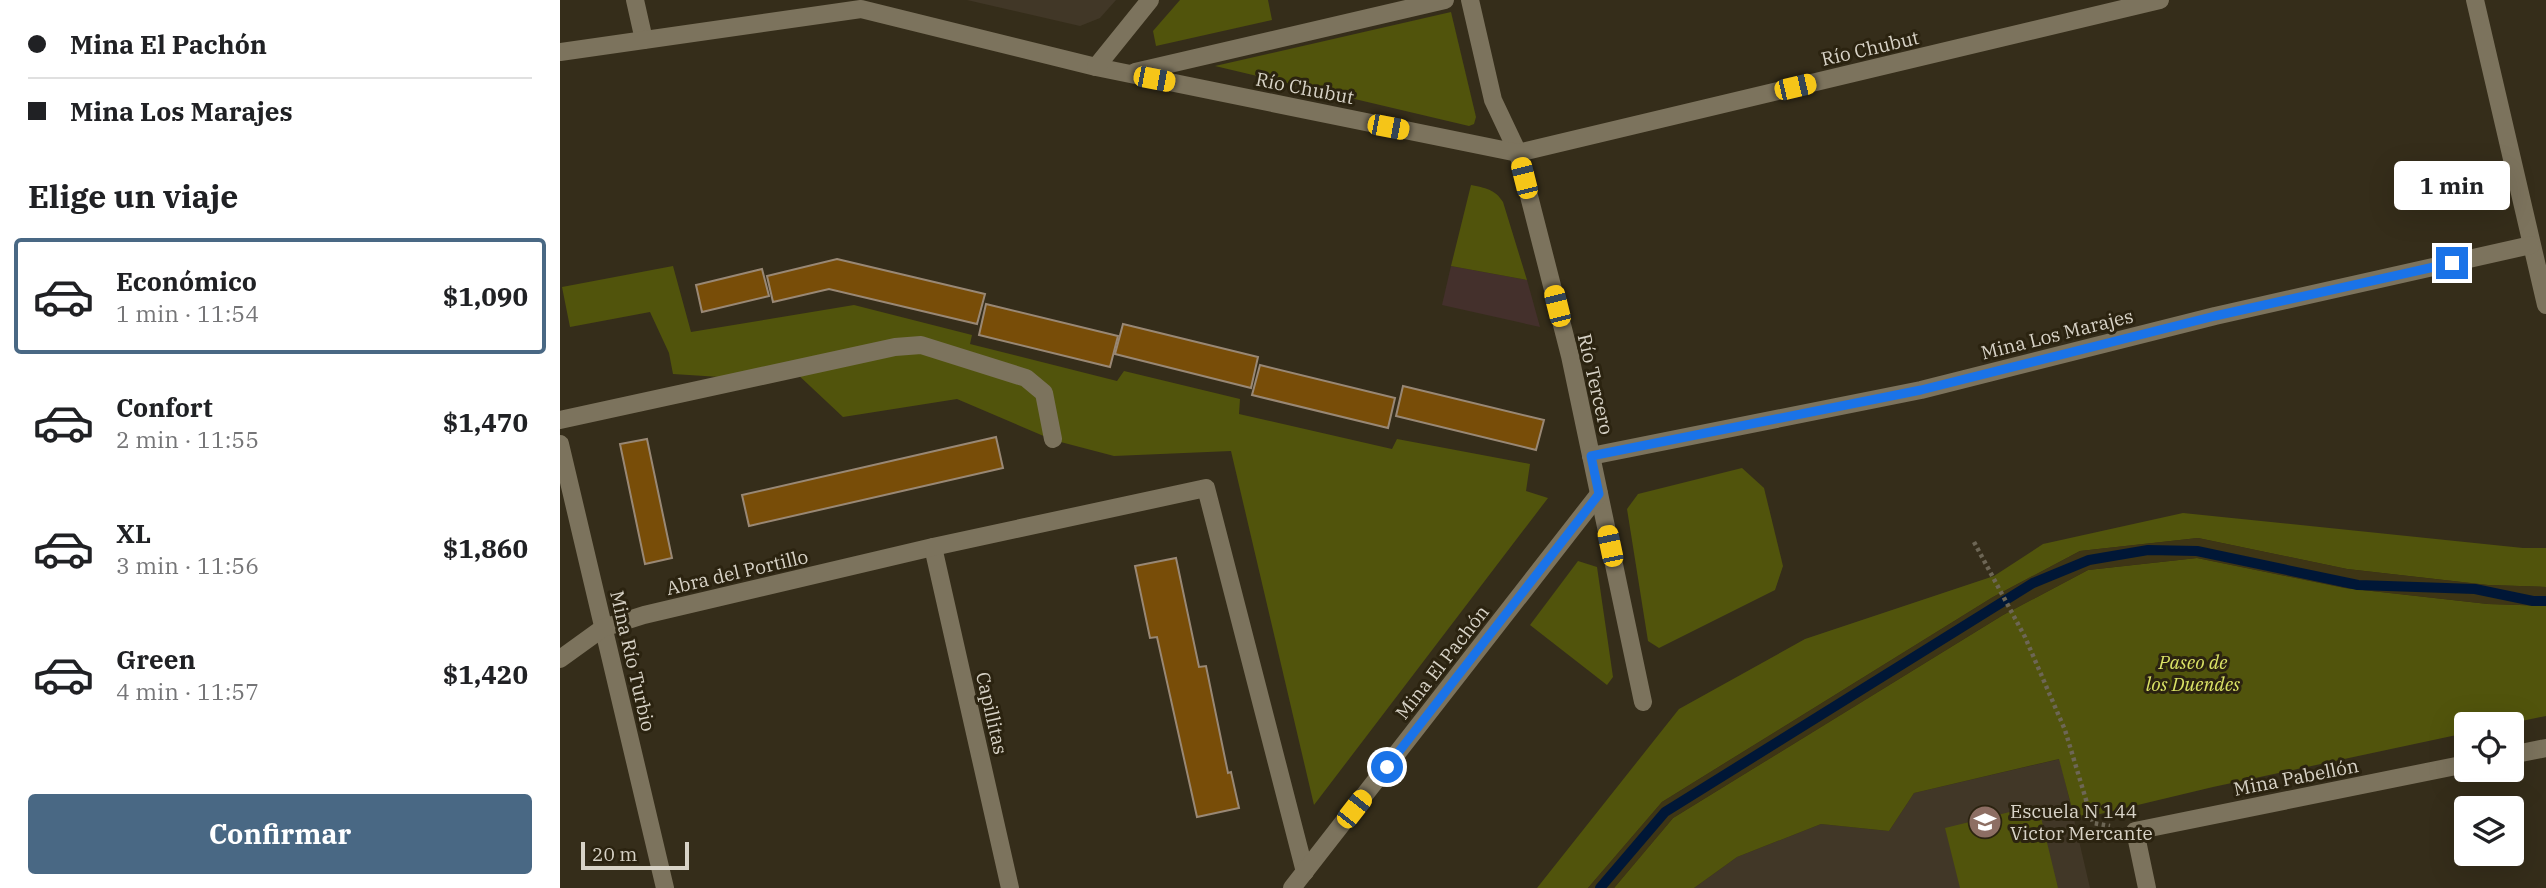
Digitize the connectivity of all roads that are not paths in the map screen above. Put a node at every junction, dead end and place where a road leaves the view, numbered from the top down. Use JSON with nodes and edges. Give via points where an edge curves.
{"nodes":[{"id":1,"x":635,"y":0,"type":"edge"},
{"id":2,"x":1150,"y":0,"type":"edge"},
{"id":3,"x":1445,"y":0,"type":"edge"},
{"id":4,"x":1470,"y":0,"type":"edge"},
{"id":5,"x":2161,"y":0,"type":"edge"},
{"id":6,"x":2475,"y":0,"type":"edge"},
{"id":7,"x":2139,"y":2,"type":"edge"},
{"id":8,"x":860,"y":5,"type":"edge"},
{"id":9,"x":644,"y":40,"type":"junction"},
{"id":10,"x":560,"y":52,"type":"edge"},
{"id":11,"x":1096,"y":67,"type":"junction"},
{"id":12,"x":1128,"y":74,"type":"junction"},
{"id":13,"x":1518,"y":153,"type":"junction"},
{"id":14,"x":2531,"y":245,"type":"junction"},
{"id":15,"x":2546,"y":305,"type":"edge"},
{"id":16,"x":560,"y":420,"type":"edge"},
{"id":17,"x":1053,"y":439,"type":"dead end"},
{"id":18,"x":560,"y":444,"type":"edge"},
{"id":19,"x":1591,"y":456,"type":"junction"},
{"id":20,"x":1599,"y":494,"type":"junction"},
{"id":21,"x":933,"y":547,"type":"junction"},
{"id":22,"x":603,"y":628,"type":"junction"},
{"id":23,"x":560,"y":659,"type":"edge"},
{"id":24,"x":1643,"y":702,"type":"dead end"},
{"id":25,"x":2546,"y":748,"type":"edge"},
{"id":26,"x":2524,"y":752,"type":"edge"},
{"id":27,"x":2454,"y":766,"type":"edge"},
{"id":28,"x":1305,"y":872,"type":"junction"},
{"id":29,"x":665,"y":888,"type":"edge"},
{"id":30,"x":1010,"y":888,"type":"edge"},
{"id":31,"x":1292,"y":888,"type":"edge"},
{"id":32,"x":2147,"y":888,"type":"edge"}],
"edges":[{"from":1,"to":9,"type":"street"},
{"from":2,"to":11,"type":"street"},
{"from":3,"to":12,"type":"street"},
{"from":4,"to":13,"type":"street","name":"Río Tercero","via":[[1493,100]]},
{"from":5,"to":7,"type":"street","name":"Río Chubut"},
{"from":6,"to":14,"type":"street"},
{"from":7,"to":13,"type":"street","name":"Río Chubut"},
{"from":8,"to":9,"type":"street","name":"Río Chubut"},
{"from":8,"to":11,"type":"street","name":"Río Chubut"},
{"from":9,"to":10,"type":"street","name":"Río Chubut"},
{"from":11,"to":12,"type":"street","name":"Río Chubut"},
{"from":12,"to":13,"type":"street","name":"Río Chubut"},
{"from":13,"to":19,"type":"street","name":"Río Tercero"},
{"from":14,"to":15,"type":"street"},
{"from":14,"to":19,"type":"street","name":"Mina Los Marajes","via":[[2215,316],[1921,390]]},
{"from":16,"to":17,"type":"street","via":[[921,345],[1026,378],[1044,393]]},
{"from":18,"to":22,"type":"street","name":"Mina Río Turbio"},
{"from":19,"to":20,"type":"street","name":"Río Tercero"},
{"from":20,"to":24,"type":"street","name":"Río Tercero"},
{"from":20,"to":28,"type":"street","name":"Mina El Pachón"},
{"from":21,"to":22,"type":"street","name":"Abra del Portillo"},
{"from":21,"to":28,"type":"street","name":"Abra del Portillo","via":[[1206,488]]},
{"from":21,"to":30,"type":"street","name":"Capillitas"},
{"from":22,"to":23,"type":"street","name":"Abra del Portillo"},
{"from":22,"to":29,"type":"street","name":"Mina Río Turbio"},
{"from":25,"to":26,"type":"street"},
{"from":27,"to":32,"type":"street","name":"Mina Pabellón","via":[[2135,831]]},
{"from":28,"to":31,"type":"street","name":"Mina El Pachón"}]}
